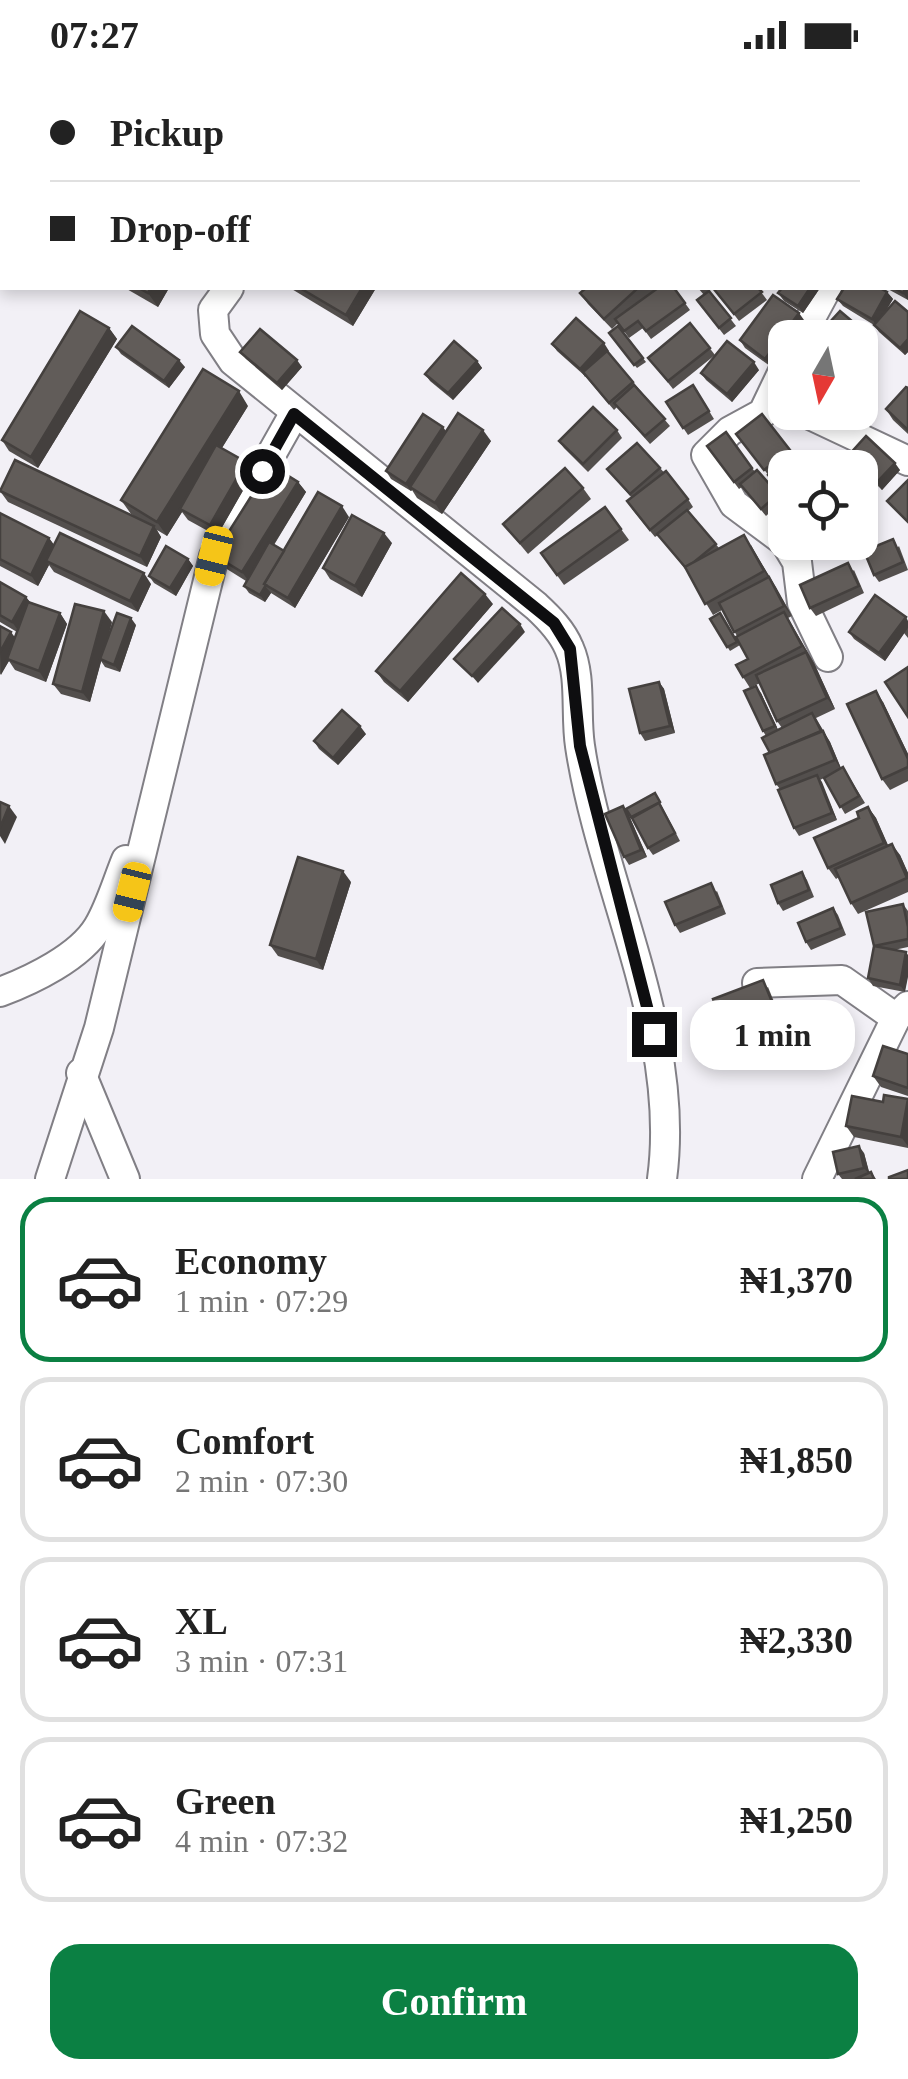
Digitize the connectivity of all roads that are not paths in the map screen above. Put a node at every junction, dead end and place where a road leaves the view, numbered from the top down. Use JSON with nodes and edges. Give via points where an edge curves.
{"nodes":[{"id":1,"x":228,"y":290,"type":"edge"},
{"id":2,"x":826,"y":290,"type":"edge"},
{"id":3,"x":810,"y":320,"type":"edge"},
{"id":4,"x":768,"y":408,"type":"edge"},
{"id":5,"x":294,"y":414,"type":"junction"},
{"id":6,"x":843,"y":430,"type":"edge"},
{"id":7,"x":908,"y":460,"type":"edge"},
{"id":8,"x":768,"y":529,"type":"edge"},
{"id":9,"x":796,"y":560,"type":"edge"},
{"id":10,"x":828,"y":658,"type":"dead end"},
{"id":11,"x":158,"y":780,"type":"junction"},
{"id":12,"x":758,"y":982,"type":"edge"},
{"id":13,"x":0,"y":992,"type":"edge"},
{"id":14,"x":902,"y":1012,"type":"edge"},
{"id":15,"x":81,"y":1074,"type":"junction"},
{"id":16,"x":50,"y":1179,"type":"edge"},
{"id":17,"x":125,"y":1179,"type":"edge"},
{"id":18,"x":662,"y":1179,"type":"edge"},
{"id":19,"x":817,"y":1179,"type":"edge"}],
"edges":[{"from":1,"to":5,"type":"street","via":[[213,310],[214,334],[233,361]]},
{"from":2,"to":3,"type":"street"},
{"from":4,"to":8,"type":"street","via":[[706,455],[734,504]]},
{"from":5,"to":11,"type":"street","via":[[214,556]]},
{"from":5,"to":18,"type":"street","via":[[536,606],[570,649],[580,746],[654,1034],[666,1144]]},
{"from":6,"to":7,"type":"street"},
{"from":9,"to":10,"type":"street","via":[[802,603]]},
{"from":11,"to":13,"type":"street","via":[[100,925],[88,940]]},
{"from":11,"to":15,"type":"street","via":[[99,1028]]},
{"from":12,"to":14,"type":"street","via":[[842,980]]},
{"from":14,"to":19,"type":"street"},
{"from":15,"to":16,"type":"street"},
{"from":15,"to":17,"type":"street"}]}
